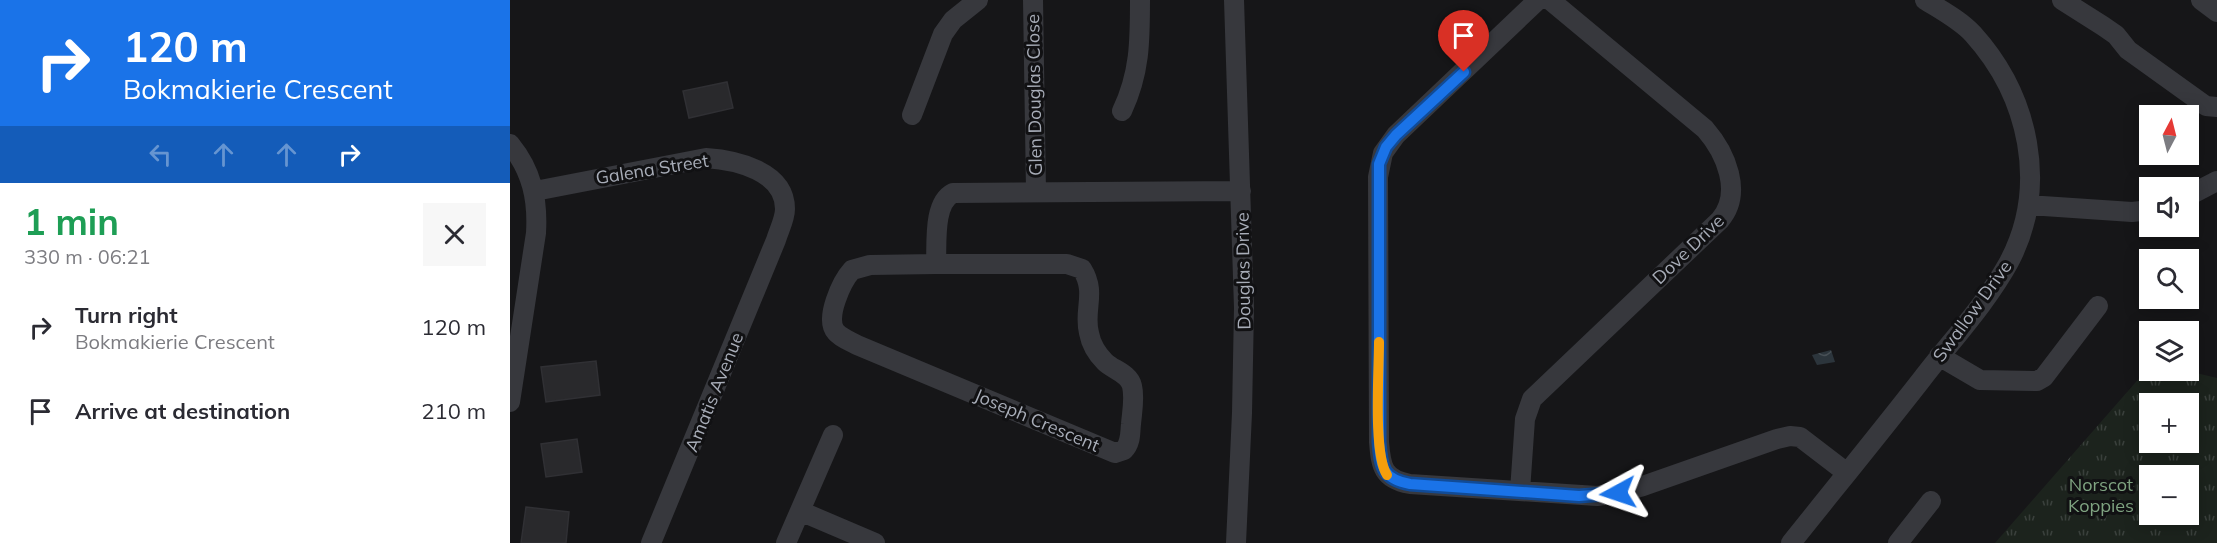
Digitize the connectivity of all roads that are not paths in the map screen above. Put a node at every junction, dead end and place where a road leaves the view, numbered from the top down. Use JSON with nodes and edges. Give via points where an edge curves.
{"nodes":[{"id":1,"x":978,"y":0,"type":"edge"},
{"id":2,"x":1033,"y":0,"type":"edge"},
{"id":3,"x":1140,"y":0,"type":"edge"},
{"id":4,"x":1234,"y":0,"type":"edge"},
{"id":5,"x":1538,"y":0,"type":"edge"},
{"id":6,"x":1550,"y":0,"type":"edge"},
{"id":7,"x":1925,"y":0,"type":"edge"},
{"id":8,"x":2062,"y":0,"type":"edge"},
{"id":9,"x":2201,"y":0,"type":"edge"},
{"id":10,"x":2217,"y":12,"type":"edge"},
{"id":11,"x":2217,"y":107,"type":"edge"},
{"id":12,"x":1122,"y":111,"type":"dead end"},
{"id":13,"x":912,"y":115,"type":"dead end"},
{"id":14,"x":510,"y":144,"type":"edge"},
{"id":15,"x":2217,"y":181,"type":"edge"},
{"id":16,"x":2199,"y":190,"type":"edge"},
{"id":17,"x":535,"y":191,"type":"junction"},
{"id":18,"x":1036,"y":191,"type":"junction"},
{"id":19,"x":1242,"y":191,"type":"junction"},
{"id":20,"x":2028,"y":205,"type":"junction"},
{"id":21,"x":2139,"y":211,"type":"edge"},
{"id":22,"x":776,"y":240,"type":"joint"},
{"id":23,"x":936,"y":264,"type":"junction"},
{"id":24,"x":2098,"y":306,"type":"dead end"},
{"id":25,"x":1940,"y":356,"type":"junction"},
{"id":26,"x":510,"y":402,"type":"edge"},
{"id":27,"x":833,"y":435,"type":"dead end"},
{"id":28,"x":1847,"y":473,"type":"junction"},
{"id":29,"x":1520,"y":490,"type":"junction"},
{"id":30,"x":1931,"y":501,"type":"dead end"},
{"id":31,"x":800,"y":511,"type":"junction"},
{"id":32,"x":1801,"y":540,"type":"edge"},
{"id":33,"x":651,"y":543,"type":"edge"},
{"id":34,"x":786,"y":543,"type":"edge"},
{"id":35,"x":875,"y":543,"type":"edge"},
{"id":36,"x":1236,"y":543,"type":"edge"},
{"id":37,"x":1898,"y":543,"type":"edge"}],
"edges":[{"from":1,"to":13,"type":"street","via":[[953,20],[943,34]]},
{"from":2,"to":18,"type":"street","name":"Glen Douglas Close"},
{"from":3,"to":12,"type":"street","via":[[1135,81]]},
{"from":4,"to":19,"type":"street","name":"Douglas Drive"},
{"from":5,"to":29,"type":"street","via":[[1396,135],[1383,153],[1378,177],[1379,442],[1383,468],[1392,478],[1410,484]]},
{"from":6,"to":29,"type":"street","name":"Dove Drive","via":[[1705,129],[1721,150],[1731,191],[1728,209],[1720,220],[1532,399],[1525,418]]},
{"from":7,"to":20,"type":"street","name":"Swallow Drive","via":[[1971,32],[2007,81],[2028,140]]},
{"from":8,"to":11,"type":"street","via":[[2116,35],[2128,50],[2206,106]]},
{"from":9,"to":10,"type":"street"},
{"from":14,"to":17,"type":"street","via":[[528,171]]},
{"from":15,"to":16,"type":"street"},
{"from":17,"to":22,"type":"street","name":"Galena Street","via":[[691,159],[734,162],[758,171],[778,187],[785,209]]},
{"from":17,"to":26,"type":"street","via":[[536,233]]},
{"from":18,"to":19,"type":"street"},
{"from":18,"to":23,"type":"street","via":[[948,195],[940,209]]},
{"from":19,"to":36,"type":"street","name":"Douglas Drive","via":[[1244,360]]},
{"from":20,"to":21,"type":"street"},
{"from":20,"to":25,"type":"street","name":"Swallow Drive","via":[[2008,264]]},
{"from":22,"to":33,"type":"street","name":"Amatis Avenue"},
{"from":23,"to":23,"type":"street","name":"Joseph Crescent","via":[[1066,264],[1082,269],[1091,293],[1089,336],[1099,355],[1128,378],[1133,388],[1129,441],[1124,450],[1115,453],[856,345],[835,331],[832,313],[852,270],[870,265]]},
{"from":24,"to":25,"type":"street","via":[[2037,381],[1980,380]]},
{"from":25,"to":28,"type":"street","name":"Swallow Drive"},
{"from":27,"to":31,"type":"street"},
{"from":28,"to":29,"type":"street","via":[[1796,436],[1618,493],[1579,496]]},
{"from":28,"to":32,"type":"street","name":"Swallow Drive"},
{"from":30,"to":37,"type":"street"},
{"from":31,"to":34,"type":"street"},
{"from":31,"to":35,"type":"street"}]}
